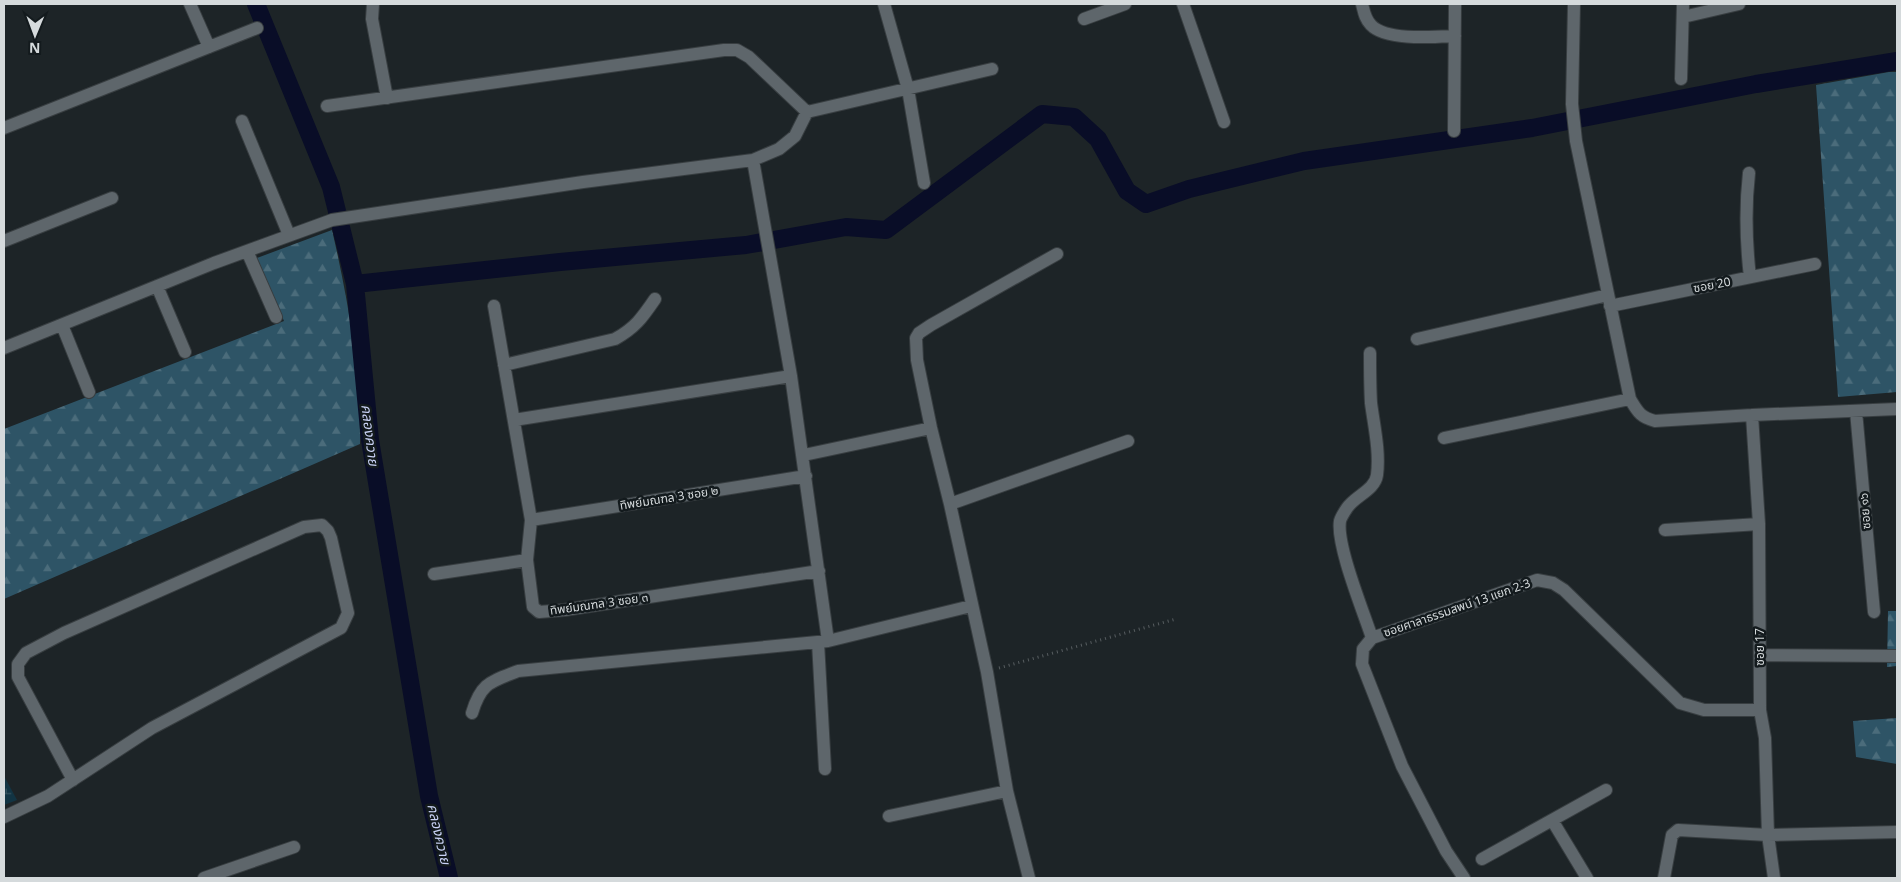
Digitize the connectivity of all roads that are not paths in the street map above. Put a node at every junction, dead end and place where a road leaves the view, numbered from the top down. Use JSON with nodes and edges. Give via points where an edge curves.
{"nodes":[{"id":1,"x":190,"y":4,"type":"edge"},
{"id":2,"x":373,"y":4,"type":"edge"},
{"id":3,"x":884,"y":4,"type":"edge"},
{"id":4,"x":1125,"y":4,"type":"edge"},
{"id":5,"x":1183,"y":4,"type":"edge"},
{"id":6,"x":1362,"y":4,"type":"edge"},
{"id":7,"x":1455,"y":4,"type":"edge"},
{"id":8,"x":1574,"y":4,"type":"edge"},
{"id":9,"x":1683,"y":4,"type":"edge"},
{"id":10,"x":1739,"y":4,"type":"edge"},
{"id":11,"x":1683,"y":17,"type":"junction"},
{"id":12,"x":1084,"y":19,"type":"dead end"},
{"id":13,"x":257,"y":28,"type":"dead end"},
{"id":14,"x":1455,"y":36,"type":"junction"},
{"id":15,"x":209,"y":47,"type":"junction"},
{"id":16,"x":992,"y":68,"type":"dead end"},
{"id":17,"x":1681,"y":79,"type":"dead end"},
{"id":18,"x":908,"y":89,"type":"junction"},
{"id":19,"x":387,"y":98,"type":"junction"},
{"id":20,"x":327,"y":106,"type":"dead end"},
{"id":21,"x":807,"y":112,"type":"junction"},
{"id":22,"x":242,"y":122,"type":"dead end"},
{"id":23,"x":1224,"y":122,"type":"dead end"},
{"id":24,"x":4,"y":128,"type":"edge"},
{"id":25,"x":1454,"y":131,"type":"dead end"},
{"id":26,"x":753,"y":160,"type":"junction"},
{"id":27,"x":1749,"y":173,"type":"dead end"},
{"id":28,"x":924,"y":183,"type":"dead end"},
{"id":29,"x":112,"y":198,"type":"dead end"},
{"id":30,"x":289,"y":235,"type":"junction"},
{"id":31,"x":4,"y":241,"type":"edge"},
{"id":32,"x":247,"y":251,"type":"junction"},
{"id":33,"x":1057,"y":254,"type":"dead end"},
{"id":34,"x":1815,"y":264,"type":"dead end"},
{"id":35,"x":1750,"y":277,"type":"junction"},
{"id":36,"x":157,"y":286,"type":"junction"},
{"id":37,"x":655,"y":299,"type":"dead end"},
{"id":38,"x":1609,"y":301,"type":"junction"},
{"id":39,"x":494,"y":306,"type":"dead end"},
{"id":40,"x":276,"y":317,"type":"dead end"},
{"id":41,"x":62,"y":325,"type":"junction"},
{"id":42,"x":1417,"y":339,"type":"dead end"},
{"id":43,"x":4,"y":348,"type":"edge"},
{"id":44,"x":185,"y":352,"type":"dead end"},
{"id":45,"x":1370,"y":354,"type":"dead end"},
{"id":46,"x":504,"y":365,"type":"junction"},
{"id":47,"x":791,"y":376,"type":"junction"},
{"id":48,"x":89,"y":392,"type":"dead end"},
{"id":49,"x":1630,"y":399,"type":"junction"},
{"id":50,"x":1897,"y":409,"type":"edge"},
{"id":51,"x":1856,"y":411,"type":"junction"},
{"id":52,"x":1752,"y":415,"type":"junction"},
{"id":53,"x":514,"y":420,"type":"junction"},
{"id":54,"x":931,"y":428,"type":"junction"},
{"id":55,"x":1444,"y":438,"type":"dead end"},
{"id":56,"x":1128,"y":441,"type":"dead end"},
{"id":57,"x":804,"y":455,"type":"junction"},
{"id":58,"x":806,"y":476,"type":"junction"},
{"id":59,"x":950,"y":504,"type":"junction"},
{"id":60,"x":531,"y":520,"type":"junction"},
{"id":61,"x":1759,"y":524,"type":"junction"},
{"id":62,"x":1665,"y":530,"type":"dead end"},
{"id":63,"x":527,"y":560,"type":"junction"},
{"id":64,"x":819,"y":572,"type":"junction"},
{"id":65,"x":434,"y":574,"type":"dead end"},
{"id":66,"x":971,"y":606,"type":"junction"},
{"id":67,"x":1874,"y":612,"type":"dead end"},
{"id":68,"x":1372,"y":638,"type":"junction"},
{"id":69,"x":823,"y":642,"type":"junction"},
{"id":70,"x":1760,"y":655,"type":"junction"},
{"id":71,"x":1897,"y":656,"type":"edge"},
{"id":72,"x":1760,"y":710,"type":"junction"},
{"id":73,"x":472,"y":713,"type":"dead end"},
{"id":74,"x":825,"y":769,"type":"dead end"},
{"id":75,"x":73,"y":780,"type":"junction"},
{"id":76,"x":1606,"y":790,"type":"dead end"},
{"id":77,"x":1007,"y":791,"type":"junction"},
{"id":78,"x":889,"y":816,"type":"dead end"},
{"id":79,"x":4,"y":817,"type":"edge"},
{"id":80,"x":1552,"y":820,"type":"junction"},
{"id":81,"x":1897,"y":832,"type":"edge"},
{"id":82,"x":1768,"y":835,"type":"junction"},
{"id":83,"x":294,"y":847,"type":"dead end"},
{"id":84,"x":1482,"y":859,"type":"dead end"},
{"id":85,"x":204,"y":878,"type":"edge"},
{"id":86,"x":1029,"y":878,"type":"edge"},
{"id":87,"x":1464,"y":878,"type":"edge"},
{"id":88,"x":1587,"y":878,"type":"edge"},
{"id":89,"x":1664,"y":878,"type":"edge"},
{"id":90,"x":1774,"y":878,"type":"edge"}],
"edges":[{"from":1,"to":15,"type":"street"},
{"from":2,"to":19,"type":"street","via":[[372,19]]},
{"from":3,"to":18,"type":"street"},
{"from":4,"to":12,"type":"street"},
{"from":5,"to":23,"type":"street"},
{"from":6,"to":14,"type":"street","via":[[1372,27],[1389,34]]},
{"from":7,"to":14,"type":"street"},
{"from":8,"to":38,"type":"street","via":[[1572,104],[1576,141]]},
{"from":9,"to":11,"type":"street"},
{"from":10,"to":11,"type":"street"},
{"from":11,"to":17,"type":"street"},
{"from":13,"to":15,"type":"street"},
{"from":14,"to":25,"type":"street"},
{"from":15,"to":24,"type":"street"},
{"from":16,"to":18,"type":"street"},
{"from":18,"to":21,"type":"street"},
{"from":18,"to":28,"type":"street"},
{"from":19,"to":20,"type":"street"},
{"from":19,"to":21,"type":"street","via":[[737,50],[749,57]]},
{"from":21,"to":26,"type":"street","via":[[795,136],[779,149]]},
{"from":22,"to":30,"type":"street"},
{"from":26,"to":30,"type":"street","via":[[360,214]]},
{"from":26,"to":47,"type":"street"},
{"from":27,"to":35,"type":"street","via":[[1746,241]]},
{"from":29,"to":31,"type":"street"},
{"from":30,"to":32,"type":"street"},
{"from":32,"to":36,"type":"street"},
{"from":32,"to":40,"type":"street"},
{"from":33,"to":54,"type":"street","via":[[919,333],[915,346],[916,360]]},
{"from":34,"to":35,"type":"street","name":"ซอย 20"},
{"from":35,"to":38,"type":"street","name":"ซอย 20"},
{"from":36,"to":41,"type":"street"},
{"from":36,"to":44,"type":"street"},
{"from":37,"to":46,"type":"street","via":[[639,322],[615,339]]},
{"from":38,"to":42,"type":"street","name":"ซอย 20"},
{"from":38,"to":49,"type":"street"},
{"from":39,"to":46,"type":"street","name":"ทิพย์มณฑล 3 ซอย ๓"},
{"from":41,"to":43,"type":"street"},
{"from":41,"to":48,"type":"street"},
{"from":45,"to":68,"type":"street","via":[[1376,480],[1348,506],[1340,520],[1340,531]]},
{"from":46,"to":53,"type":"street","name":"ทิพย์มณฑล 3 ซอย ๓"},
{"from":47,"to":53,"type":"street"},
{"from":47,"to":57,"type":"street"},
{"from":49,"to":52,"type":"street","via":[[1643,418],[1656,421]]},
{"from":49,"to":55,"type":"street"},
{"from":50,"to":51,"type":"street"},
{"from":51,"to":52,"type":"street"},
{"from":51,"to":67,"type":"street","name":"ซอย ๑๖"},
{"from":52,"to":61,"type":"street","name":"ซอย 17"},
{"from":53,"to":60,"type":"street","name":"ทิพย์มณฑล 3 ซอย ๓"},
{"from":54,"to":57,"type":"street"},
{"from":54,"to":59,"type":"street"},
{"from":56,"to":59,"type":"street"},
{"from":57,"to":58,"type":"street"},
{"from":58,"to":60,"type":"street","name":"ทิพย์มณฑล 3 ซอย ๒"},
{"from":58,"to":64,"type":"street"},
{"from":59,"to":66,"type":"street"},
{"from":60,"to":63,"type":"street","name":"ทิพย์มณฑล 3 ซอย ๓"},
{"from":61,"to":62,"type":"street"},
{"from":61,"to":70,"type":"street","name":"ซอย 17"},
{"from":63,"to":64,"type":"street","name":"ทิพย์มณฑล 3 ซอย ๓","via":[[533,607],[540,612]]},
{"from":63,"to":65,"type":"street"},
{"from":64,"to":69,"type":"street"},
{"from":66,"to":69,"type":"street"},
{"from":66,"to":77,"type":"street","via":[[987,672]]},
{"from":68,"to":72,"type":"street","name":"ซอยศาลาธรรมสพน์ 13 แยก 2-3","via":[[1537,580],[1564,590],[1680,703],[1704,710]]},
{"from":68,"to":87,"type":"street","name":"ซอยศาลาธรรมสพน์ 13 แยก 2-3","via":[[1363,649],[1362,664],[1402,766],[1446,851]]},
{"from":69,"to":73,"type":"street","via":[[518,671],[490,682],[477,696]]},
{"from":69,"to":74,"type":"street"},
{"from":70,"to":71,"type":"street"},
{"from":70,"to":72,"type":"street","name":"ซอย 17"},
{"from":72,"to":82,"type":"street","name":"ซอย 17","via":[[1765,738]]},
{"from":75,"to":75,"type":"street","via":[[152,728],[341,628],[348,613],[328,531],[322,525],[304,527],[64,633],[26,653],[18,664],[18,677]]},
{"from":75,"to":79,"type":"street"},
{"from":76,"to":80,"type":"street"},
{"from":77,"to":78,"type":"street"},
{"from":77,"to":86,"type":"street"},
{"from":80,"to":84,"type":"street"},
{"from":80,"to":88,"type":"street"},
{"from":81,"to":82,"type":"street"},
{"from":82,"to":89,"type":"street","via":[[1678,830],[1672,835]]},
{"from":82,"to":90,"type":"street","name":"ซอย 17"},
{"from":83,"to":85,"type":"street"}]}
